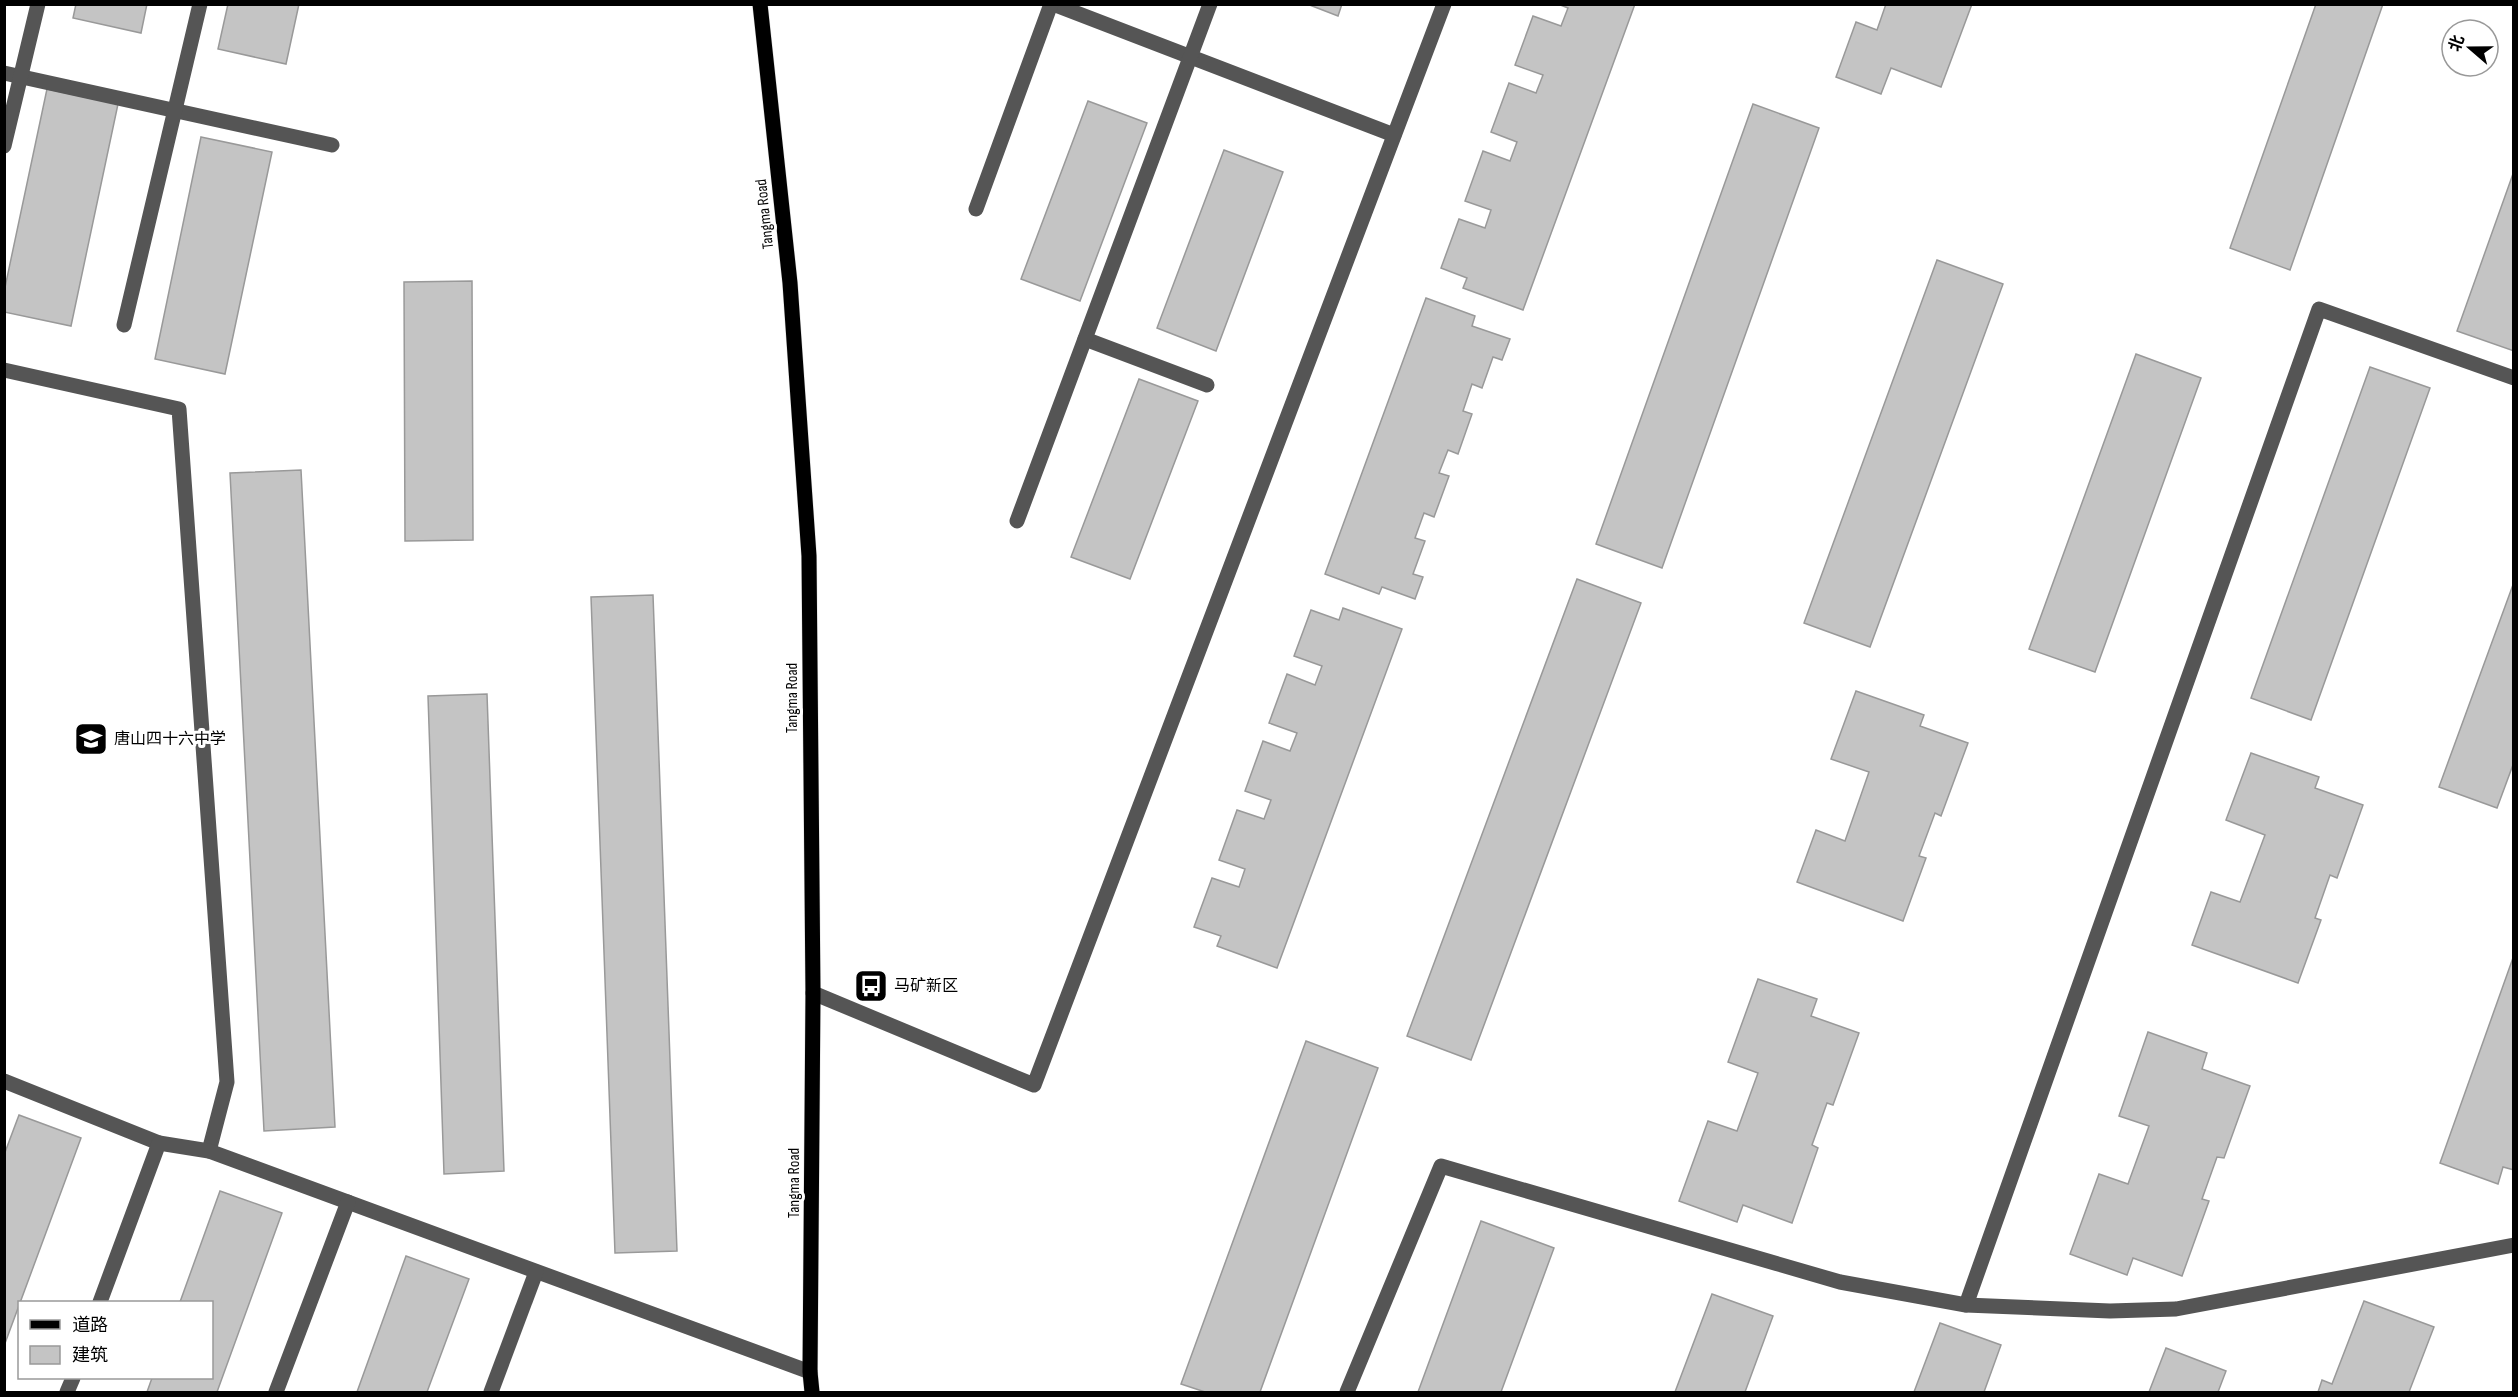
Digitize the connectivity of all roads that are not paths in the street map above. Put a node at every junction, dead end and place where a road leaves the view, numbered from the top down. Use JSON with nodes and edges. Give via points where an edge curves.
{"nodes":[{"id":1,"x":38,"y":4,"type":"edge"},
{"id":2,"x":200,"y":4,"type":"edge"},
{"id":3,"x":760,"y":4,"type":"edge"},
{"id":4,"x":1052,"y":4,"type":"edge"},
{"id":5,"x":1210,"y":4,"type":"edge"},
{"id":6,"x":1444,"y":4,"type":"edge"},
{"id":7,"x":1190,"y":57,"type":"junction"},
{"id":8,"x":4,"y":73,"type":"edge"},
{"id":9,"x":21,"y":76,"type":"junction"},
{"id":10,"x":175,"y":110,"type":"junction"},
{"id":11,"x":1394,"y":135,"type":"junction"},
{"id":12,"x":332,"y":145,"type":"dead end"},
{"id":13,"x":4,"y":146,"type":"edge"},
{"id":14,"x":975,"y":209,"type":"dead end"},
{"id":15,"x":124,"y":325,"type":"dead end"},
{"id":16,"x":1085,"y":339,"type":"junction"},
{"id":17,"x":4,"y":370,"type":"edge"},
{"id":18,"x":2514,"y":378,"type":"edge"},
{"id":19,"x":1207,"y":385,"type":"dead end"},
{"id":20,"x":1017,"y":521,"type":"dead end"},
{"id":21,"x":813,"y":993,"type":"junction"},
{"id":22,"x":4,"y":1081,"type":"edge"},
{"id":23,"x":159,"y":1143,"type":"junction"},
{"id":24,"x":209,"y":1151,"type":"junction"},
{"id":25,"x":348,"y":1202,"type":"junction"},
{"id":26,"x":2514,"y":1245,"type":"edge"},
{"id":27,"x":536,"y":1272,"type":"junction"},
{"id":28,"x":100,"y":1301,"type":"edge"},
{"id":29,"x":1966,"y":1305,"type":"junction"},
{"id":30,"x":810,"y":1372,"type":"junction"},
{"id":31,"x":276,"y":1392,"type":"edge"},
{"id":32,"x":491,"y":1392,"type":"edge"},
{"id":33,"x":812,"y":1392,"type":"edge"},
{"id":34,"x":1347,"y":1392,"type":"edge"}],
"edges":[{"from":1,"to":9,"type":"street"},
{"from":2,"to":10,"type":"street"},
{"from":3,"to":21,"type":"main road","name":"Tangma Road","via":[[790,283],[809,556]]},
{"from":4,"to":7,"type":"street"},
{"from":4,"to":14,"type":"street"},
{"from":5,"to":7,"type":"street"},
{"from":6,"to":11,"type":"street"},
{"from":7,"to":11,"type":"street"},
{"from":7,"to":16,"type":"street"},
{"from":8,"to":9,"type":"street"},
{"from":9,"to":10,"type":"street"},
{"from":9,"to":13,"type":"street"},
{"from":10,"to":12,"type":"street"},
{"from":10,"to":15,"type":"street"},
{"from":11,"to":21,"type":"street","via":[[1034,1085]]},
{"from":16,"to":19,"type":"street"},
{"from":16,"to":20,"type":"street"},
{"from":17,"to":24,"type":"street","via":[[179,409],[228,1082]]},
{"from":18,"to":29,"type":"street","via":[[2319,309]]},
{"from":21,"to":30,"type":"main road","name":"Tangma Road"},
{"from":22,"to":23,"type":"street"},
{"from":23,"to":24,"type":"street"},
{"from":23,"to":28,"type":"street"},
{"from":24,"to":25,"type":"street"},
{"from":25,"to":27,"type":"street"},
{"from":25,"to":31,"type":"street"},
{"from":26,"to":29,"type":"street","via":[[2176,1309],[2110,1311]]},
{"from":27,"to":30,"type":"street"},
{"from":27,"to":32,"type":"street"},
{"from":29,"to":34,"type":"street","via":[[1840,1282],[1441,1166]]},
{"from":30,"to":33,"type":"main road","name":"Tangma Road"}]}
